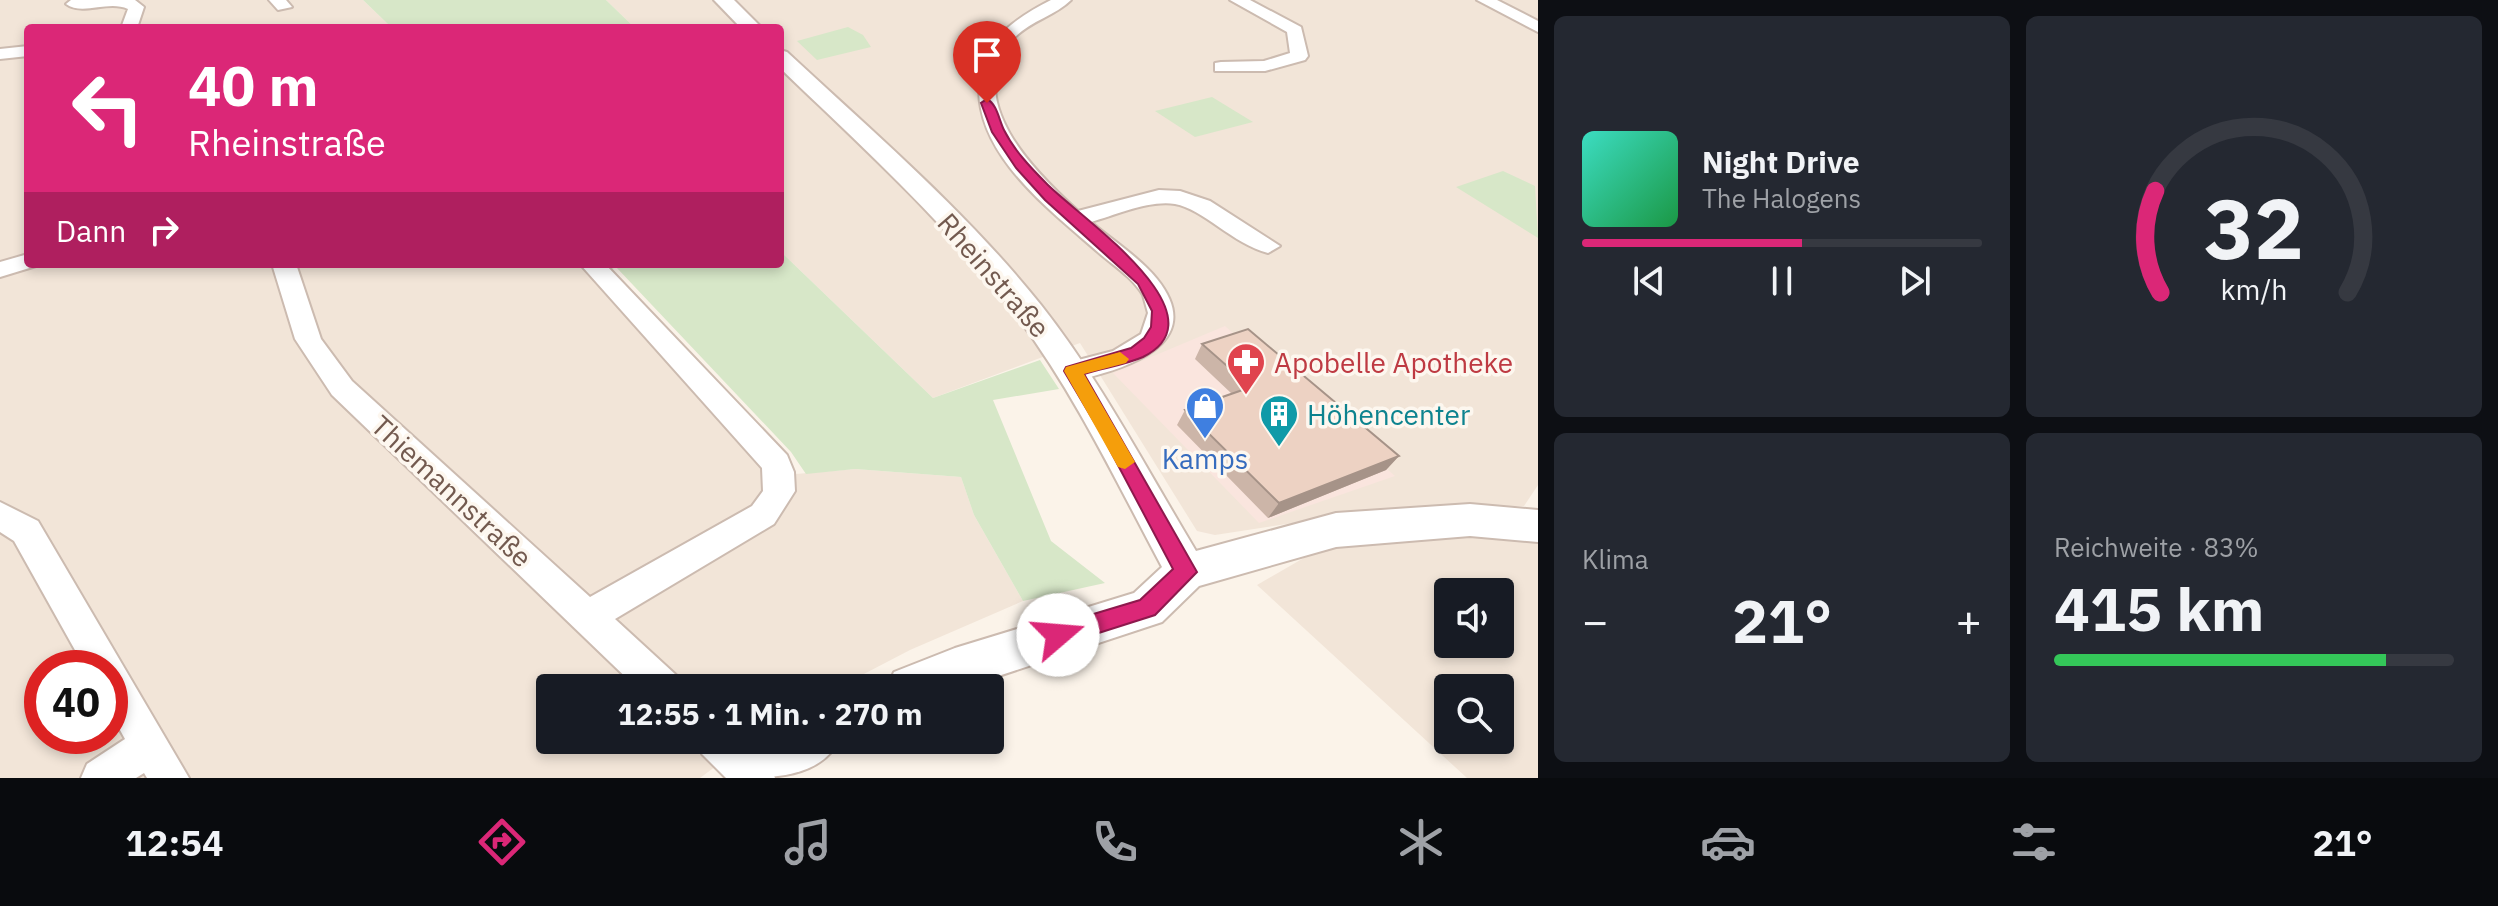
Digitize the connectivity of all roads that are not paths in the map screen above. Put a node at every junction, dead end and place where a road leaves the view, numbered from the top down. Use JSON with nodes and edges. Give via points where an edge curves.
{"nodes":[{"id":1,"x":108,"y":0,"type":"edge"},
{"id":2,"x":723,"y":0,"type":"edge"},
{"id":3,"x":1063,"y":0,"type":"edge"},
{"id":4,"x":1238,"y":0,"type":"edge"},
{"id":5,"x":1485,"y":0,"type":"edge"},
{"id":6,"x":74,"y":4,"type":"dead end"},
{"id":7,"x":130,"y":24,"type":"edge"},
{"id":8,"x":748,"y":24,"type":"edge"},
{"id":9,"x":1538,"y":27,"type":"edge"},
{"id":10,"x":24,"y":51,"type":"edge"},
{"id":11,"x":0,"y":54,"type":"edge"},
{"id":12,"x":784,"y":60,"type":"edge"},
{"id":13,"x":1221,"y":67,"type":"dead end"},
{"id":14,"x":1075,"y":219,"type":"junction"},
{"id":15,"x":1268,"y":246,"type":"dead end"},
{"id":16,"x":24,"y":262,"type":"edge"},
{"id":17,"x":285,"y":268,"type":"edge"},
{"id":18,"x":596,"y":268,"type":"edge"},
{"id":19,"x":0,"y":270,"type":"edge"},
{"id":20,"x":1073,"y":371,"type":"junction"},
{"id":21,"x":0,"y":515,"type":"edge"},
{"id":22,"x":1538,"y":526,"type":"edge"},
{"id":23,"x":1186,"y":572,"type":"junction"},
{"id":24,"x":588,"y":616,"type":"junction"},
{"id":25,"x":95,"y":650,"type":"edge"},
{"id":26,"x":648,"y":674,"type":"edge"},
{"id":27,"x":943,"y":674,"type":"edge"},
{"id":28,"x":128,"y":708,"type":"edge"},
{"id":29,"x":731,"y":754,"type":"edge"},
{"id":30,"x":793,"y":754,"type":"edge"},
{"id":31,"x":159,"y":762,"type":"edge"},
{"id":32,"x":101,"y":778,"type":"edge"},
{"id":33,"x":756,"y":778,"type":"edge"}],
"edges":[{"from":1,"to":6,"type":"street"},
{"from":1,"to":7,"type":"street","via":[[136,7]]},
{"from":2,"to":8,"type":"street"},
{"from":3,"to":14,"type":"street","via":[[1006,39],[996,51],[986,92],[1011,153]]},
{"from":4,"to":13,"type":"street","via":[[1295,30],[1299,56],[1265,66]]},
{"from":5,"to":9,"type":"street"},
{"from":10,"to":11,"type":"street"},
{"from":12,"to":20,"type":"street","name":"Rheinstraße","via":[[987,260]]},
{"from":14,"to":15,"type":"street","via":[[1159,197],[1180,198]]},
{"from":14,"to":20,"type":"street","via":[[1145,281],[1160,311],[1159,327],[1137,352]]},
{"from":16,"to":19,"type":"street"},
{"from":17,"to":24,"type":"street","name":"Thiemannstraße","via":[[320,361],[482,522]]},
{"from":18,"to":24,"type":"street","via":[[776,463],[781,495],[763,515]]},
{"from":20,"to":23,"type":"street","name":"Rheinstraße"},
{"from":21,"to":25,"type":"street","via":[[26,531]]},
{"from":22,"to":23,"type":"street","via":[[1470,520],[1336,530]]},
{"from":23,"to":27,"type":"street","via":[[1147,608]]},
{"from":24,"to":26,"type":"street","name":"Thiemannstraße"},
{"from":28,"to":31,"type":"street"},
{"from":29,"to":33,"type":"street"},
{"from":30,"to":33,"type":"street"},
{"from":31,"to":32,"type":"street"}]}
